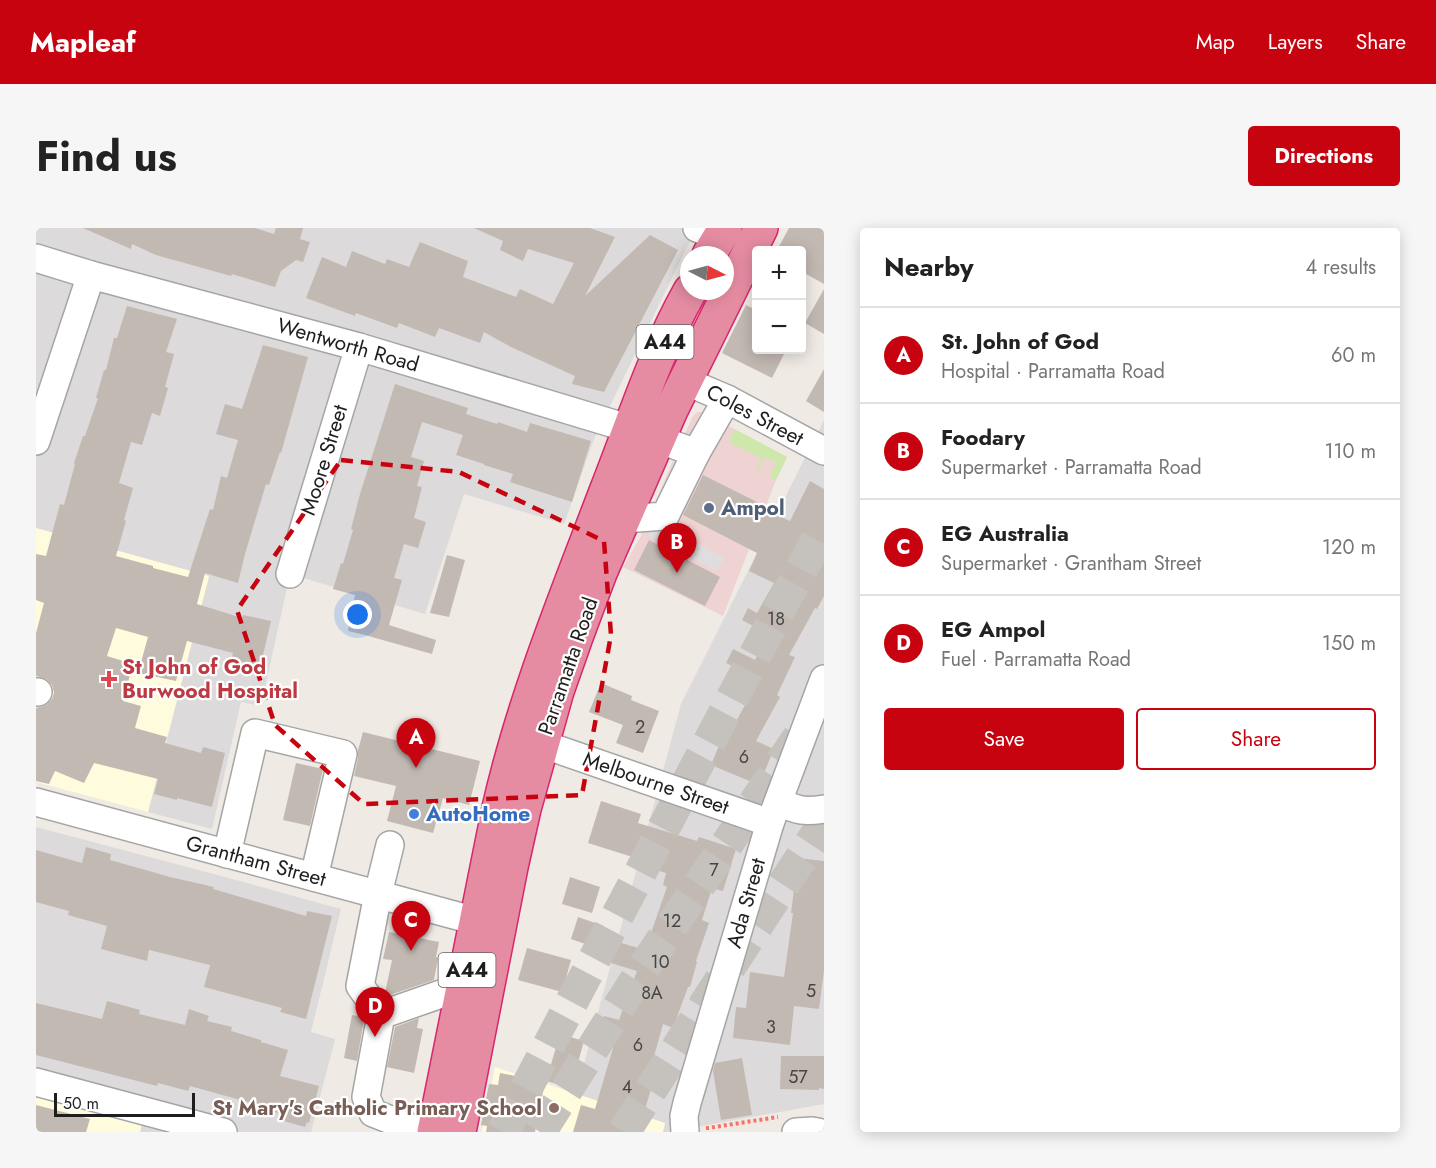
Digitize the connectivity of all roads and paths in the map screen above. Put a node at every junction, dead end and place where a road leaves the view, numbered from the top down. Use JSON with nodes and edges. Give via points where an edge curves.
{"nodes":[{"id":1,"x":761,"y":228,"type":"edge"},
{"id":2,"x":36,"y":258,"type":"edge"},
{"id":3,"x":91,"y":275,"type":"junction"},
{"id":4,"x":686,"y":300,"type":"edge"},
{"id":5,"x":359,"y":347,"type":"junction"},
{"id":6,"x":685,"y":381,"type":"junction"},
{"id":7,"x":727,"y":399,"type":"junction"},
{"id":8,"x":645,"y":435,"type":"junction"},
{"id":9,"x":36,"y":441,"type":"edge"},
{"id":10,"x":824,"y":451,"type":"edge"},
{"id":11,"x":696,"y":453,"type":"junction"},
{"id":12,"x":624,"y":519,"type":"junction"},
{"id":13,"x":290,"y":574,"type":"dead end"},
{"id":14,"x":824,"y":679,"type":"edge"},
{"id":15,"x":542,"y":744,"type":"junction"},
{"id":16,"x":36,"y":802,"type":"edge"},
{"id":17,"x":824,"y":808,"type":"edge"},
{"id":18,"x":774,"y":812,"type":"junction"},
{"id":19,"x":390,"y":845,"type":"dead end"},
{"id":20,"x":228,"y":854,"type":"junction"},
{"id":21,"x":314,"y":877,"type":"junction"},
{"id":22,"x":378,"y":894,"type":"junction"},
{"id":23,"x":476,"y":921,"type":"junction"},
{"id":24,"x":463,"y":992,"type":"junction"},
{"id":25,"x":381,"y":1015,"type":"junction"},
{"id":26,"x":36,"y":1082,"type":"edge"},
{"id":27,"x":790,"y":1124,"type":"edge"},
{"id":28,"x":693,"y":1129,"type":"edge"},
{"id":29,"x":223,"y":1132,"type":"edge"},
{"id":30,"x":434,"y":1132,"type":"edge"},
{"id":31,"x":459,"y":1132,"type":"edge"},
{"id":32,"x":819,"y":1132,"type":"edge"}],
"edges":[{"from":1,"to":6,"type":"highway","name":"Parramatta Road","number":"A44"},
{"from":2,"to":3,"type":"street","name":"Wentworth Road"},
{"from":3,"to":5,"type":"street","name":"Wentworth Road"},
{"from":3,"to":9,"type":"street"},
{"from":4,"to":8,"type":"highway","name":"Parramatta Road","number":"A44","via":[[657,360]]},
{"from":5,"to":8,"type":"street","name":"Wentworth Road"},
{"from":5,"to":13,"type":"street","name":"Moore Street"},
{"from":6,"to":7,"type":"street","name":"Coles Street"},
{"from":6,"to":8,"type":"highway","name":"Parramatta Road","number":"A44"},
{"from":7,"to":10,"type":"street","name":"Coles Street"},
{"from":7,"to":11,"type":"street"},
{"from":8,"to":11,"type":"street","name":"Wentworth Road"},
{"from":8,"to":12,"type":"highway","name":"Parramatta Road","number":"A44"},
{"from":8,"to":23,"type":"highway","name":"Parramatta Road","number":"A44","via":[[567,594],[539,668],[504,785]]},
{"from":11,"to":12,"type":"street","via":[[665,516]]},
{"from":12,"to":15,"type":"highway","name":"Parramatta Road","number":"A44","via":[[576,637]]},
{"from":14,"to":18,"type":"street","name":"Ada Street"},
{"from":15,"to":18,"type":"street","name":"Melbourne Street"},
{"from":15,"to":31,"type":"highway","name":"Parramatta Road","number":"A44","via":[[511,867]]},
{"from":16,"to":20,"type":"street","name":"Grantham Street"},
{"from":17,"to":18,"type":"street","name":"Melbourne Street","via":[[805,811],[788,806]]},
{"from":18,"to":28,"type":"street","name":"Ada Street","via":[[690,1092],[684,1116]]},
{"from":19,"to":22,"type":"street"},
{"from":20,"to":21,"type":"street","name":"Grantham Street"},
{"from":20,"to":21,"type":"street","via":[[255,732],[343,754]]},
{"from":21,"to":22,"type":"street","name":"Grantham Street"},
{"from":22,"to":23,"type":"street","name":"Grantham Street"},
{"from":22,"to":25,"type":"street","via":[[360,986]]},
{"from":23,"to":24,"type":"highway","name":"Parramatta Road","number":"A44"},
{"from":24,"to":25,"type":"street","via":[[441,994]]},
{"from":24,"to":30,"type":"highway","name":"Parramatta Road","number":"A44"},
{"from":25,"to":30,"type":"street","via":[[366,1097],[373,1113],[414,1129]]},
{"from":26,"to":29,"type":"street"},
{"from":27,"to":28,"type":"path"},
{"from":27,"to":32,"type":"street"}]}
